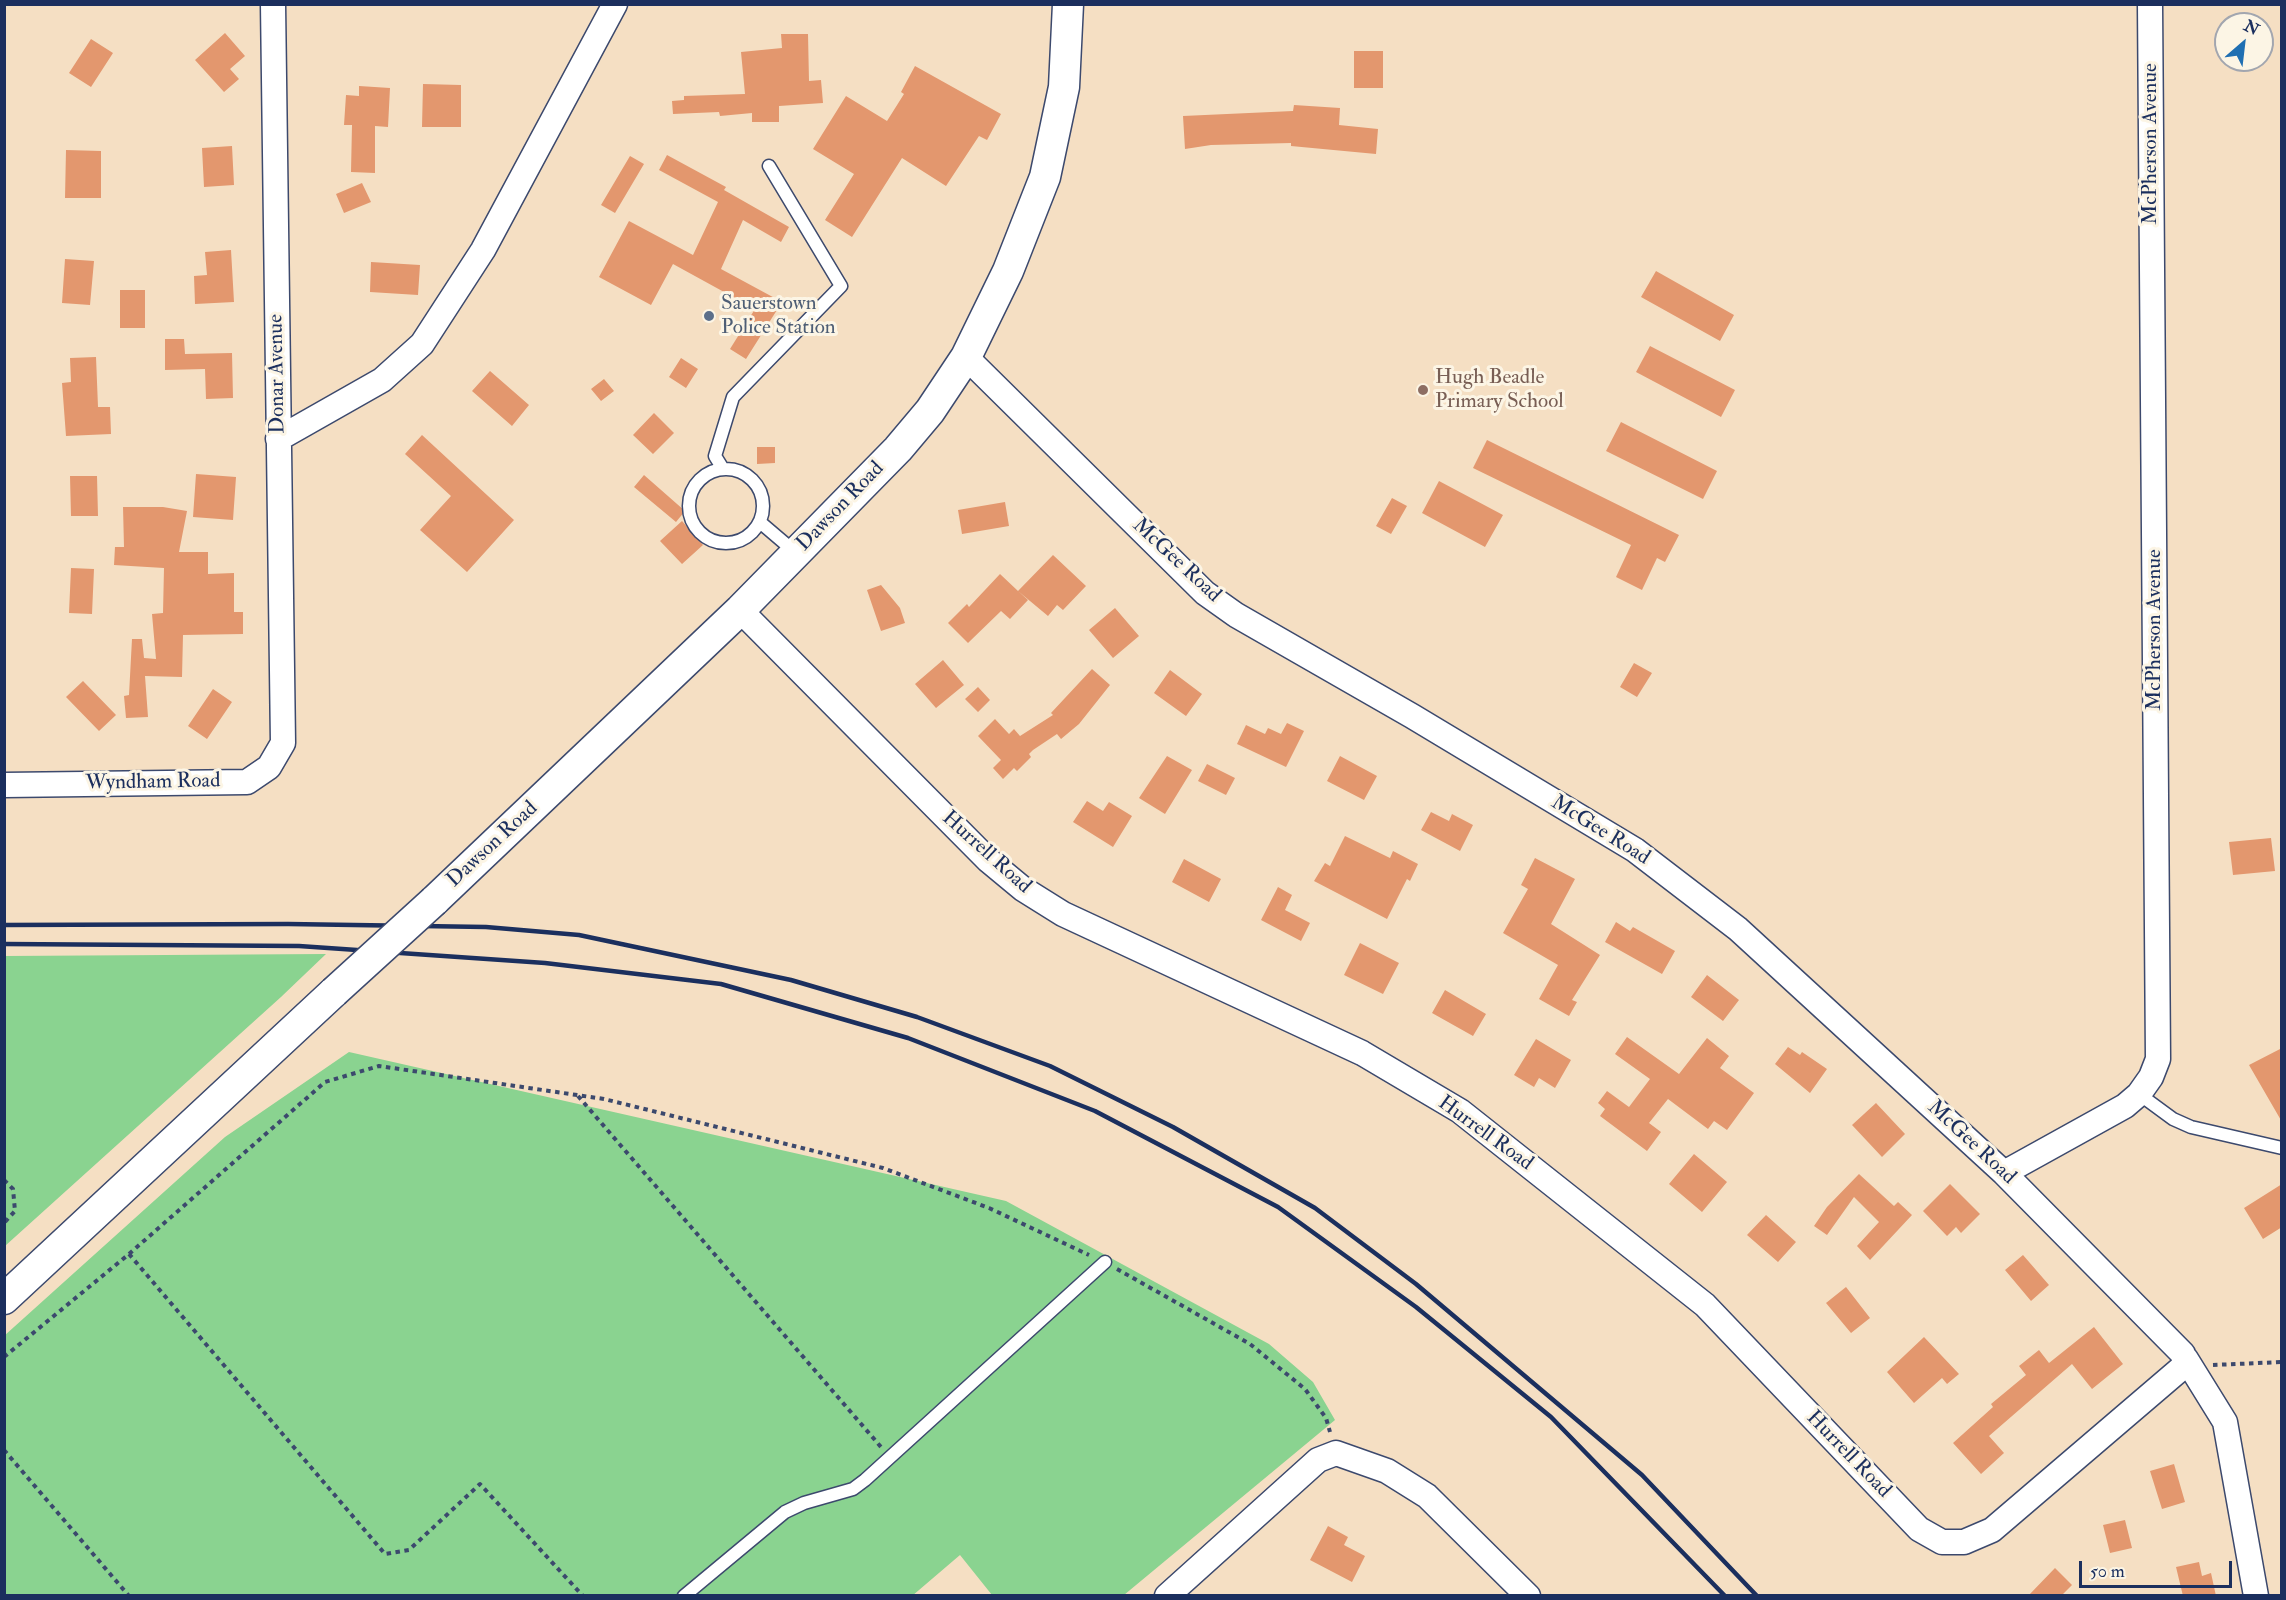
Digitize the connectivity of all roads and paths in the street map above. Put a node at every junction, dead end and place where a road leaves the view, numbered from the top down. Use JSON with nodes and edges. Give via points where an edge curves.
{"nodes":[{"id":1,"x":273,"y":4,"type":"edge"},
{"id":2,"x":615,"y":4,"type":"edge"},
{"id":3,"x":1068,"y":4,"type":"edge"},
{"id":4,"x":2150,"y":4,"type":"edge"},
{"id":5,"x":769,"y":166,"type":"dead end"},
{"id":6,"x":966,"y":357,"type":"junction"},
{"id":7,"x":278,"y":439,"type":"junction"},
{"id":8,"x":723,"y":469,"type":"junction"},
{"id":9,"x":761,"y":522,"type":"junction"},
{"id":10,"x":796,"y":553,"type":"junction"},
{"id":11,"x":740,"y":610,"type":"junction"},
{"id":12,"x":283,"y":743,"type":"joint"},
{"id":13,"x":4,"y":785,"type":"edge"},
{"id":14,"x":2139,"y":1094,"type":"junction"},
{"id":15,"x":578,"y":1095,"type":"junction"},
{"id":16,"x":2282,"y":1148,"type":"edge"},
{"id":17,"x":2004,"y":1173,"type":"junction"},
{"id":18,"x":4,"y":1180,"type":"edge"},
{"id":19,"x":4,"y":1223,"type":"edge"},
{"id":20,"x":129,"y":1254,"type":"junction"},
{"id":21,"x":1105,"y":1262,"type":"junction"},
{"id":22,"x":4,"y":1299,"type":"edge"},
{"id":23,"x":4,"y":1357,"type":"edge"},
{"id":24,"x":2185,"y":1362,"type":"junction"},
{"id":25,"x":2282,"y":1362,"type":"edge"},
{"id":26,"x":4,"y":1450,"type":"edge"},
{"id":27,"x":1336,"y":1453,"type":"junction"},
{"id":28,"x":890,"y":1457,"type":"junction"},
{"id":29,"x":129,"y":1596,"type":"edge"},
{"id":30,"x":582,"y":1596,"type":"edge"},
{"id":31,"x":684,"y":1596,"type":"edge"},
{"id":32,"x":1167,"y":1596,"type":"edge"},
{"id":33,"x":1528,"y":1596,"type":"edge"},
{"id":34,"x":2256,"y":1596,"type":"edge"}],
"edges":[{"from":1,"to":7,"type":"street","name":"Donar Avenue"},
{"from":2,"to":7,"type":"street","via":[[483,250],[422,344],[382,380]]},
{"from":3,"to":6,"type":"street","name":"Dawson Road","via":[[1064,87],[1045,177],[1008,271]]},
{"from":4,"to":14,"type":"street","name":"McPherson Avenue","via":[[2158,1059]]},
{"from":5,"to":8,"type":"lane","via":[[841,286],[733,398],[715,456]]},
{"from":6,"to":10,"type":"street","name":"Dawson Road","via":[[911,434]]},
{"from":6,"to":17,"type":"street","name":"McGee Road","via":[[1205,593],[1635,850],[1738,929]]},
{"from":7,"to":12,"type":"street","name":"Donar Avenue"},
{"from":8,"to":9,"type":"lane","via":[[746,475],[761,492]]},
{"from":8,"to":9,"type":"lane","via":[[708,473],[696,483],[689,513],[695,528],[721,544],[737,543],[751,535]]},
{"from":9,"to":10,"type":"lane"},
{"from":10,"to":11,"type":"street","name":"Dawson Road"},
{"from":11,"to":22,"type":"street","name":"Dawson Road","bridge":true,"via":[[434,901]]},
{"from":11,"to":24,"type":"street","name":"Hurrell Road","via":[[988,860],[1023,889],[1063,914],[1362,1053],[1460,1111],[1705,1305],[1919,1529],[1942,1542],[1964,1542],[1992,1530]]},
{"from":12,"to":13,"type":"street","name":"Wyndham Road","via":[[269,767],[247,782]]},
{"from":14,"to":16,"type":"lane","via":[[2191,1128]]},
{"from":14,"to":17,"type":"street","name":"McPherson Avenue","via":[[2126,1106]]},
{"from":15,"to":20,"type":"path","via":[[379,1066],[325,1082]]},
{"from":15,"to":21,"type":"path","via":[[884,1168],[989,1208]]},
{"from":15,"to":28,"type":"path"},
{"from":17,"to":24,"type":"street","name":"McGee Road"},
{"from":18,"to":19,"type":"path","via":[[13,1190],[15,1211]]},
{"from":20,"to":23,"type":"path"},
{"from":20,"to":30,"type":"path","via":[[385,1554],[410,1550],[480,1484]]},
{"from":21,"to":27,"type":"path","via":[[1250,1344],[1305,1389],[1326,1418]]},
{"from":21,"to":28,"type":"lane"},
{"from":24,"to":25,"type":"path"},
{"from":24,"to":34,"type":"street","name":"McGee Road","via":[[2225,1422]]},
{"from":26,"to":29,"type":"path"},
{"from":27,"to":32,"type":"street","via":[[1318,1460]]},
{"from":27,"to":33,"type":"street","via":[[1387,1471],[1427,1496]]},
{"from":28,"to":31,"type":"lane","via":[[853,1489],[786,1512]]}]}
